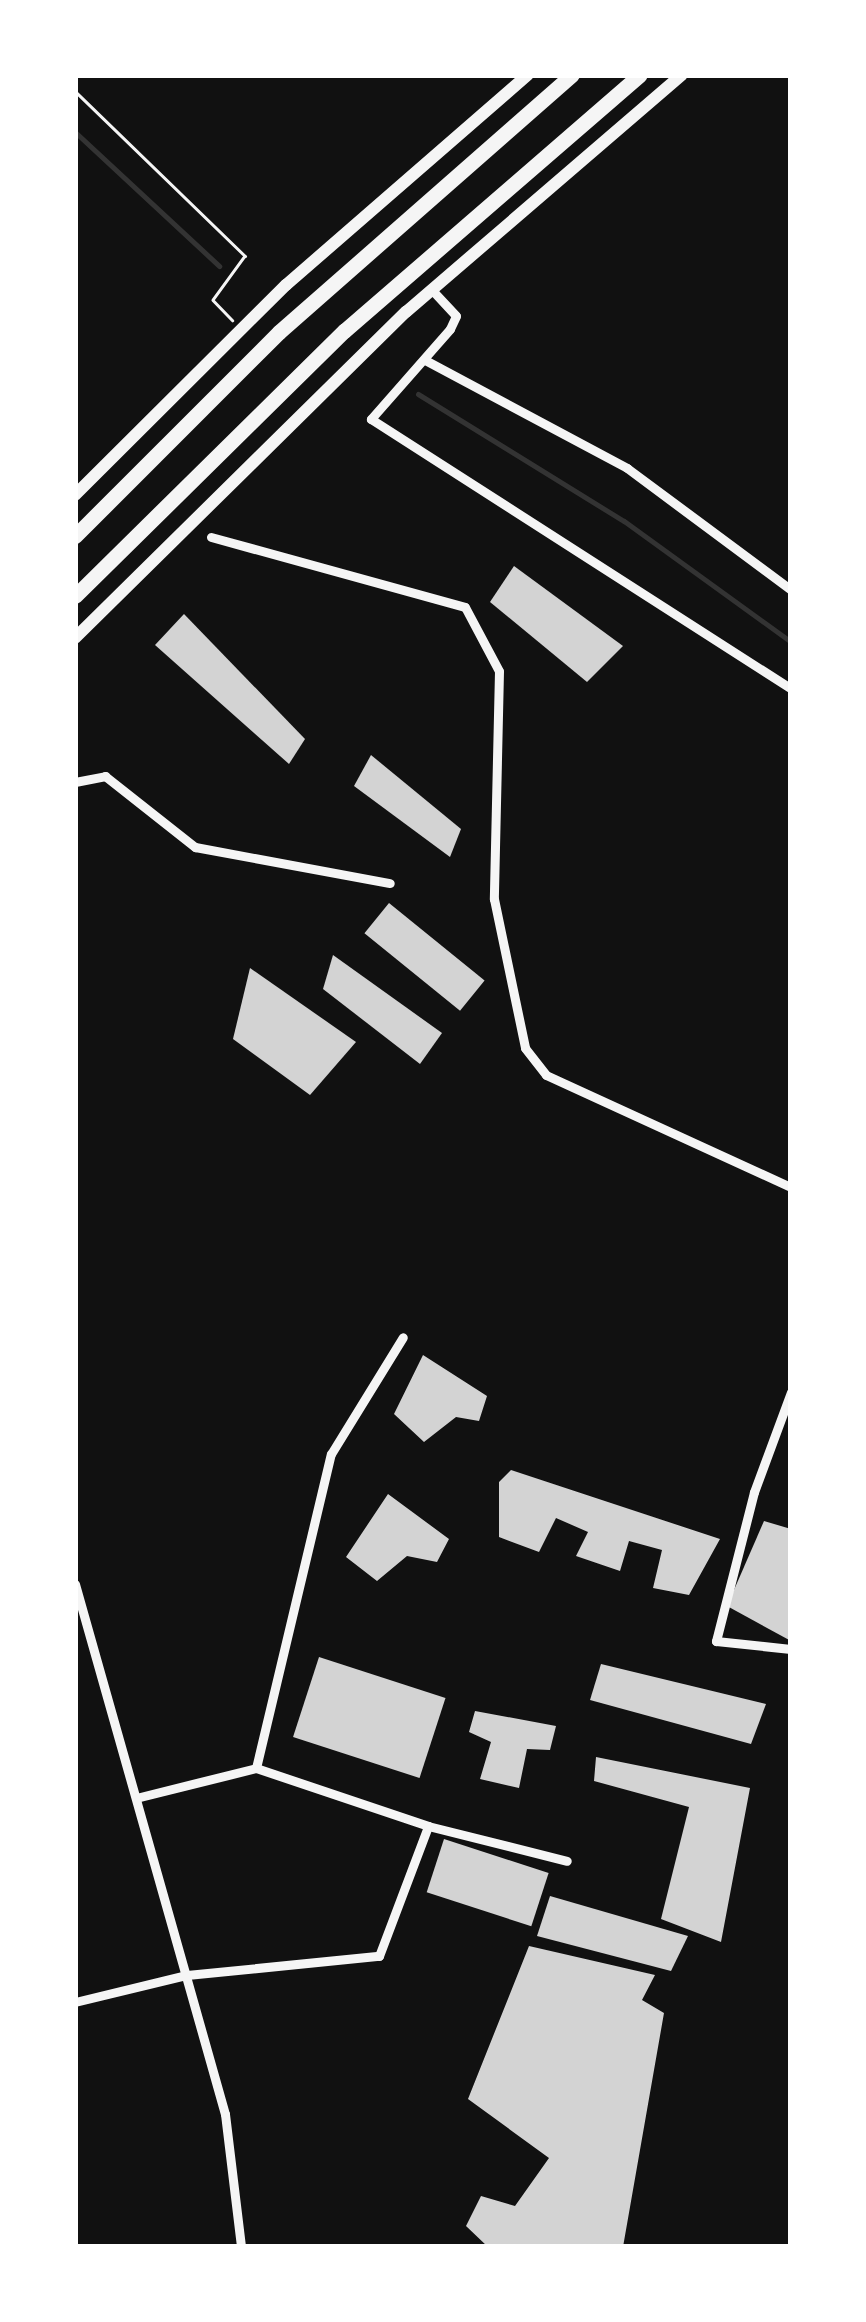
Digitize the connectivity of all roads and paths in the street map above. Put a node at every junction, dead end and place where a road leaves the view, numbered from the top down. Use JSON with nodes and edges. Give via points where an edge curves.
{"nodes":[{"id":1,"x":528,"y":75,"type":"edge"},
{"id":2,"x":572,"y":75,"type":"edge"},
{"id":3,"x":640,"y":75,"type":"edge"},
{"id":4,"x":682,"y":75,"type":"edge"},
{"id":5,"x":75,"y":92,"type":"edge"},
{"id":6,"x":432,"y":290,"type":"junction"},
{"id":7,"x":240,"y":328,"type":"junction"},
{"id":8,"x":425,"y":360,"type":"junction"},
{"id":9,"x":75,"y":494,"type":"edge"},
{"id":10,"x":75,"y":536,"type":"edge"},
{"id":11,"x":211,"y":538,"type":"dead end"},
{"id":12,"x":791,"y":590,"type":"edge"},
{"id":13,"x":75,"y":596,"type":"edge"},
{"id":14,"x":75,"y":638,"type":"edge"},
{"id":15,"x":791,"y":689,"type":"edge"},
{"id":16,"x":75,"y":782,"type":"edge"},
{"id":17,"x":390,"y":883,"type":"dead end"},
{"id":18,"x":791,"y":1187,"type":"edge"},
{"id":19,"x":403,"y":1337,"type":"dead end"},
{"id":20,"x":791,"y":1392,"type":"edge"},
{"id":21,"x":75,"y":1584,"type":"edge"},
{"id":22,"x":791,"y":1650,"type":"edge"},
{"id":23,"x":256,"y":1768,"type":"junction"},
{"id":24,"x":136,"y":1798,"type":"junction"},
{"id":25,"x":428,"y":1826,"type":"junction"},
{"id":26,"x":567,"y":1861,"type":"dead end"},
{"id":27,"x":187,"y":1975,"type":"junction"},
{"id":28,"x":75,"y":2002,"type":"edge"},
{"id":29,"x":240,"y":2247,"type":"edge"}],
"edges":[{"from":1,"to":7,"type":"main road"},
{"from":2,"to":10,"type":"main road","via":[[279,332]]},
{"from":3,"to":13,"type":"main road","via":[[344,332]]},
{"from":4,"to":6,"type":"main road"},
{"from":5,"to":7,"type":"path","via":[[245,256],[213,300]]},
{"from":6,"to":8,"type":"street","via":[[456,316]]},
{"from":6,"to":14,"type":"main road"},
{"from":7,"to":9,"type":"main road"},
{"from":8,"to":12,"type":"street","via":[[626,468]]},
{"from":8,"to":15,"type":"street","via":[[371,419]]},
{"from":11,"to":18,"type":"street","via":[[465,607],[499,671],[494,899],[525,1048],[546,1075]]},
{"from":16,"to":17,"type":"street","via":[[106,776],[194,847]]},
{"from":19,"to":23,"type":"street","via":[[332,1454]]},
{"from":20,"to":22,"type":"street","via":[[754,1492],[716,1641]]},
{"from":21,"to":24,"type":"street"},
{"from":23,"to":24,"type":"street"},
{"from":23,"to":25,"type":"street"},
{"from":24,"to":27,"type":"street"},
{"from":25,"to":26,"type":"street"},
{"from":25,"to":27,"type":"street","via":[[379,1956]]},
{"from":27,"to":28,"type":"street"},
{"from":27,"to":29,"type":"street","via":[[226,2114]]}]}
